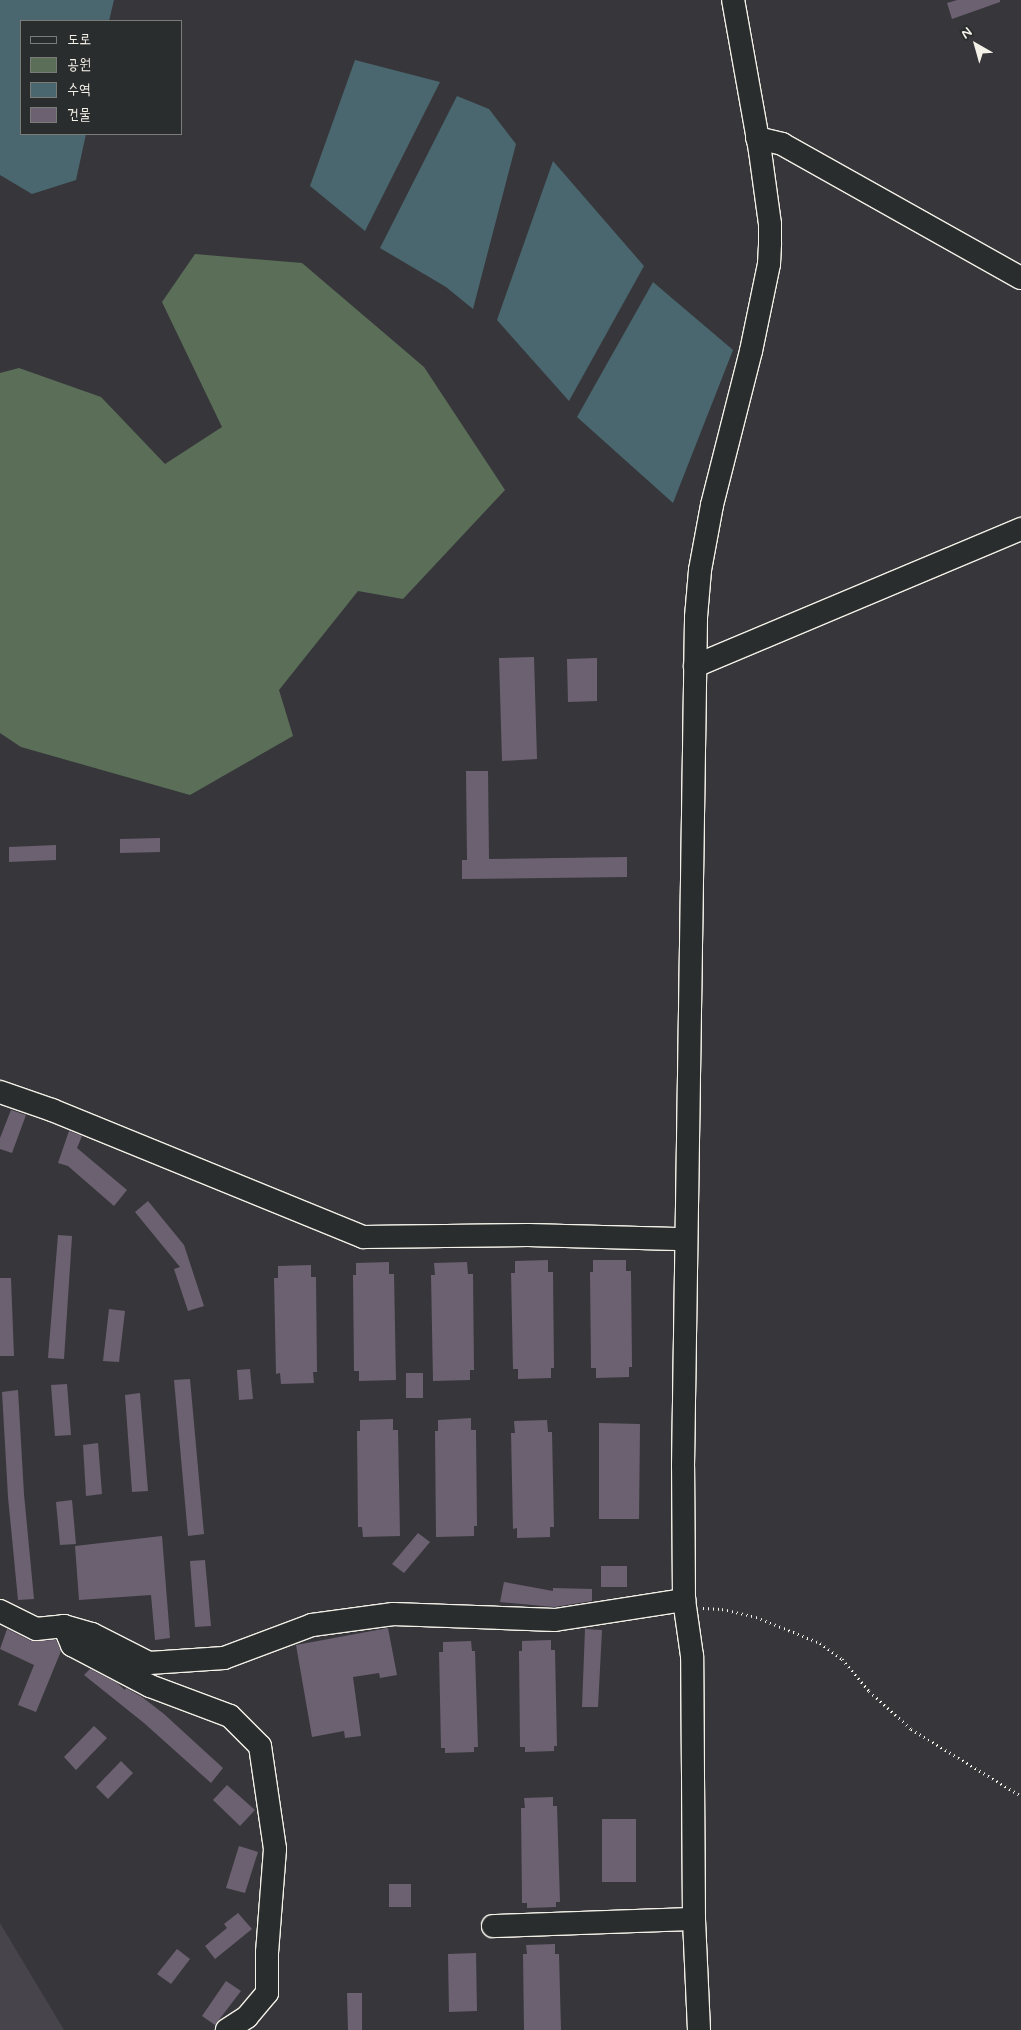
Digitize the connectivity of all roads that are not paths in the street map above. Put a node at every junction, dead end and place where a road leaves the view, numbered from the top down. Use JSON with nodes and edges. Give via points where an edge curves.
{"nodes":[{"id":1,"x":733,"y":0,"type":"edge"},
{"id":2,"x":758,"y":138,"type":"junction"},
{"id":3,"x":1021,"y":278,"type":"edge"},
{"id":4,"x":1021,"y":530,"type":"edge"},
{"id":5,"x":695,"y":666,"type":"junction"},
{"id":6,"x":0,"y":1092,"type":"edge"},
{"id":7,"x":686,"y":1239,"type":"junction"},
{"id":8,"x":685,"y":1604,"type":"junction"},
{"id":9,"x":0,"y":1611,"type":"edge"},
{"id":10,"x":64,"y":1626,"type":"junction"},
{"id":11,"x":694,"y":1920,"type":"junction"},
{"id":12,"x":494,"y":1926,"type":"dead end"},
{"id":13,"x":227,"y":2030,"type":"edge"},
{"id":14,"x":699,"y":2030,"type":"edge"}],
"edges":[{"from":1,"to":2,"type":"street"},
{"from":2,"to":3,"type":"street","via":[[782,144]]},
{"from":2,"to":5,"type":"street","via":[[770,224],[769,264],[751,351],[708,522],[700,570]]},
{"from":4,"to":5,"type":"street"},
{"from":5,"to":7,"type":"street"},
{"from":6,"to":7,"type":"street","via":[[52,1110],[363,1237],[528,1235]]},
{"from":7,"to":8,"type":"street"},
{"from":8,"to":10,"type":"street","via":[[555,1620],[393,1614],[312,1625],[224,1658],[149,1663],[92,1634]]},
{"from":8,"to":11,"type":"street","via":[[692,1656]]},
{"from":9,"to":10,"type":"street","via":[[36,1628]]},
{"from":10,"to":13,"type":"street","via":[[72,1645],[150,1686],[230,1716],[260,1746],[275,1848],[267,1993],[247,2017]]},
{"from":11,"to":12,"type":"street"},
{"from":11,"to":14,"type":"street"}]}
